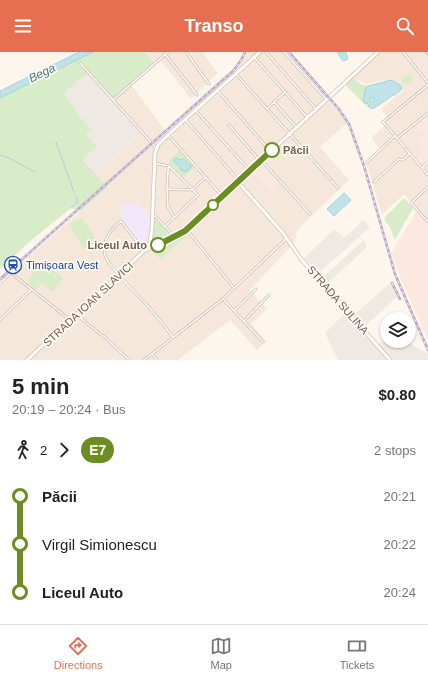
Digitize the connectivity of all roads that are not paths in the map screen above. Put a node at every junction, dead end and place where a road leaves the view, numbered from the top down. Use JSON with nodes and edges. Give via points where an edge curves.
{"nodes":[{"id":1,"x":168,"y":52,"type":"edge"},
{"id":2,"x":186,"y":52,"type":"edge"},
{"id":3,"x":260,"y":52,"type":"edge"},
{"id":4,"x":266,"y":52,"type":"edge"},
{"id":5,"x":284,"y":52,"type":"edge"},
{"id":6,"x":378,"y":52,"type":"edge"},
{"id":7,"x":403,"y":52,"type":"edge"},
{"id":8,"x":165,"y":54,"type":"junction"},
{"id":9,"x":254,"y":57,"type":"junction"},
{"id":10,"x":80,"y":63,"type":"dead end"},
{"id":11,"x":236,"y":74,"type":"junction"},
{"id":12,"x":209,"y":84,"type":"dead end"},
{"id":13,"x":428,"y":84,"type":"edge"},
{"id":14,"x":217,"y":90,"type":"junction"},
{"id":15,"x":285,"y":92,"type":"junction"},
{"id":16,"x":197,"y":95,"type":"dead end"},
{"id":17,"x":326,"y":99,"type":"junction"},
{"id":18,"x":113,"y":100,"type":"junction"},
{"id":19,"x":274,"y":102,"type":"junction"},
{"id":20,"x":267,"y":109,"type":"junction"},
{"id":21,"x":316,"y":109,"type":"junction"},
{"id":22,"x":195,"y":110,"type":"junction"},
{"id":23,"x":428,"y":113,"type":"edge"},
{"id":24,"x":307,"y":117,"type":"junction"},
{"id":25,"x":185,"y":119,"type":"junction"},
{"id":26,"x":229,"y":125,"type":"dead end"},
{"id":27,"x":296,"y":127,"type":"junction"},
{"id":28,"x":289,"y":134,"type":"junction"},
{"id":29,"x":168,"y":135,"type":"junction"},
{"id":30,"x":395,"y":137,"type":"junction"},
{"id":31,"x":156,"y":148,"type":"junction"},
{"id":32,"x":270,"y":151,"type":"junction"},
{"id":33,"x":409,"y":154,"type":"junction"},
{"id":34,"x":261,"y":160,"type":"junction"},
{"id":35,"x":367,"y":162,"type":"dead end"},
{"id":36,"x":428,"y":162,"type":"edge"},
{"id":37,"x":154,"y":163,"type":"junction"},
{"id":38,"x":169,"y":166,"type":"junction"},
{"id":39,"x":421,"y":167,"type":"junction"},
{"id":40,"x":250,"y":171,"type":"junction"},
{"id":41,"x":428,"y":175,"type":"edge"},
{"id":42,"x":205,"y":177,"type":"junction"},
{"id":43,"x":239,"y":181,"type":"junction"},
{"id":44,"x":374,"y":182,"type":"dead end"},
{"id":45,"x":428,"y":187,"type":"edge"},
{"id":46,"x":338,"y":188,"type":"dead end"},
{"id":47,"x":167,"y":189,"type":"junction"},
{"id":48,"x":193,"y":189,"type":"junction"},
{"id":49,"x":222,"y":196,"type":"junction"},
{"id":50,"x":310,"y":214,"type":"dead end"},
{"id":51,"x":152,"y":215,"type":"junction"},
{"id":52,"x":174,"y":217,"type":"junction"},
{"id":53,"x":428,"y":222,"type":"edge"},
{"id":54,"x":165,"y":226,"type":"junction"},
{"id":55,"x":187,"y":230,"type":"junction"},
{"id":56,"x":175,"y":237,"type":"junction"},
{"id":57,"x":287,"y":238,"type":"junction"},
{"id":58,"x":149,"y":248,"type":"junction"},
{"id":59,"x":144,"y":251,"type":"junction"},
{"id":60,"x":119,"y":275,"type":"junction"},
{"id":61,"x":0,"y":283,"type":"edge"},
{"id":62,"x":234,"y":288,"type":"junction"},
{"id":63,"x":256,"y":289,"type":"dead end"},
{"id":64,"x":31,"y":290,"type":"junction"},
{"id":65,"x":269,"y":295,"type":"dead end"},
{"id":66,"x":223,"y":299,"type":"junction"},
{"id":67,"x":234,"y":311,"type":"junction"},
{"id":68,"x":77,"y":314,"type":"junction"},
{"id":69,"x":0,"y":320,"type":"edge"},
{"id":70,"x":70,"y":320,"type":"junction"},
{"id":71,"x":244,"y":321,"type":"junction"},
{"id":72,"x":173,"y":337,"type":"junction"},
{"id":73,"x":263,"y":342,"type":"dead end"},
{"id":74,"x":152,"y":354,"type":"junction"},
{"id":75,"x":27,"y":360,"type":"edge"},
{"id":76,"x":129,"y":360,"type":"edge"},
{"id":77,"x":144,"y":360,"type":"edge"},
{"id":78,"x":157,"y":360,"type":"edge"},
{"id":79,"x":390,"y":360,"type":"edge"}],
"edges":[{"from":1,"to":8,"type":"street"},
{"from":2,"to":12,"type":"street"},
{"from":3,"to":9,"type":"street"},
{"from":4,"to":21,"type":"street"},
{"from":5,"to":17,"type":"street"},
{"from":6,"to":17,"type":"street","name":"STRADA IOAN SLAVICI"},
{"from":7,"to":13,"type":"street"},
{"from":8,"to":16,"type":"street"},
{"from":8,"to":18,"type":"street"},
{"from":9,"to":11,"type":"street"},
{"from":9,"to":15,"type":"street"},
{"from":10,"to":18,"type":"street"},
{"from":11,"to":14,"type":"street"},
{"from":11,"to":20,"type":"street"},
{"from":13,"to":30,"type":"street","via":[[383,122]]},
{"from":14,"to":22,"type":"street"},
{"from":14,"to":32,"type":"street"},
{"from":15,"to":19,"type":"street"},
{"from":15,"to":24,"type":"street"},
{"from":17,"to":21,"type":"street","name":"STRADA IOAN SLAVICI"},
{"from":18,"to":31,"type":"street"},
{"from":19,"to":20,"type":"street"},
{"from":19,"to":27,"type":"street"},
{"from":20,"to":28,"type":"street"},
{"from":21,"to":24,"type":"street","name":"STRADA IOAN SLAVICI"},
{"from":22,"to":25,"type":"street"},
{"from":22,"to":40,"type":"street"},
{"from":23,"to":30,"type":"street"},
{"from":24,"to":27,"type":"street","name":"STRADA IOAN SLAVICI"},
{"from":25,"to":29,"type":"street"},
{"from":25,"to":43,"type":"street"},
{"from":26,"to":34,"type":"street"},
{"from":27,"to":28,"type":"street","name":"STRADA IOAN SLAVICI"},
{"from":28,"to":32,"type":"street","name":"STRADA IOAN SLAVICI"},
{"from":28,"to":46,"type":"street"},
{"from":29,"to":31,"type":"street"},
{"from":29,"to":42,"type":"street"},
{"from":30,"to":33,"type":"street"},
{"from":30,"to":35,"type":"street"},
{"from":31,"to":37,"type":"street"},
{"from":32,"to":34,"type":"street","name":"STRADA IOAN SLAVICI"},
{"from":33,"to":39,"type":"street"},
{"from":33,"to":44,"type":"street","via":[[403,160],[399,159]]},
{"from":34,"to":40,"type":"street","name":"STRADA IOAN SLAVICI"},
{"from":34,"to":50,"type":"street"},
{"from":36,"to":39,"type":"street"},
{"from":37,"to":38,"type":"street"},
{"from":37,"to":51,"type":"street"},
{"from":38,"to":47,"type":"street"},
{"from":38,"to":48,"type":"street"},
{"from":39,"to":41,"type":"street"},
{"from":40,"to":43,"type":"street","name":"STRADA IOAN SLAVICI"},
{"from":42,"to":48,"type":"street"},
{"from":42,"to":49,"type":"street"},
{"from":43,"to":49,"type":"street","name":"STRADA IOAN SLAVICI"},
{"from":43,"to":57,"type":"street","name":"STRADA SULINA"},
{"from":45,"to":53,"type":"street","via":[[411,203]]},
{"from":47,"to":48,"type":"street"},
{"from":47,"to":52,"type":"street","via":[[168,209]]},
{"from":48,"to":52,"type":"street","via":[[198,194]]},
{"from":49,"to":55,"type":"street","name":"STRADA IOAN SLAVICI"},
{"from":51,"to":54,"type":"street"},
{"from":51,"to":58,"type":"street"},
{"from":52,"to":54,"type":"street"},
{"from":54,"to":56,"type":"street"},
{"from":55,"to":56,"type":"street","name":"STRADA IOAN SLAVICI"},
{"from":55,"to":62,"type":"street"},
{"from":56,"to":58,"type":"street","name":"STRADA IOAN SLAVICI"},
{"from":57,"to":62,"type":"street"},
{"from":57,"to":79,"type":"street","name":"STRADA SULINA","via":[[301,259]]},
{"from":58,"to":59,"type":"street","name":"STRADA IOAN SLAVICI"},
{"from":59,"to":60,"type":"street","name":"STRADA IOAN SLAVICI"},
{"from":59,"to":60,"type":"street","via":[[121,221],[109,232],[104,248],[107,260]]},
{"from":60,"to":68,"type":"street","name":"STRADA IOAN SLAVICI"},
{"from":60,"to":72,"type":"street"},
{"from":61,"to":64,"type":"street","via":[[11,274]]},
{"from":62,"to":66,"type":"street"},
{"from":63,"to":67,"type":"street"},
{"from":64,"to":69,"type":"street"},
{"from":64,"to":70,"type":"street"},
{"from":65,"to":71,"type":"street"},
{"from":66,"to":67,"type":"street"},
{"from":66,"to":72,"type":"street"},
{"from":67,"to":71,"type":"street"},
{"from":68,"to":70,"type":"street","name":"STRADA IOAN SLAVICI"},
{"from":68,"to":76,"type":"street"},
{"from":70,"to":75,"type":"street","name":"STRADA IOAN SLAVICI"},
{"from":71,"to":73,"type":"street"},
{"from":72,"to":74,"type":"street"},
{"from":74,"to":77,"type":"street"},
{"from":74,"to":78,"type":"street"}]}
